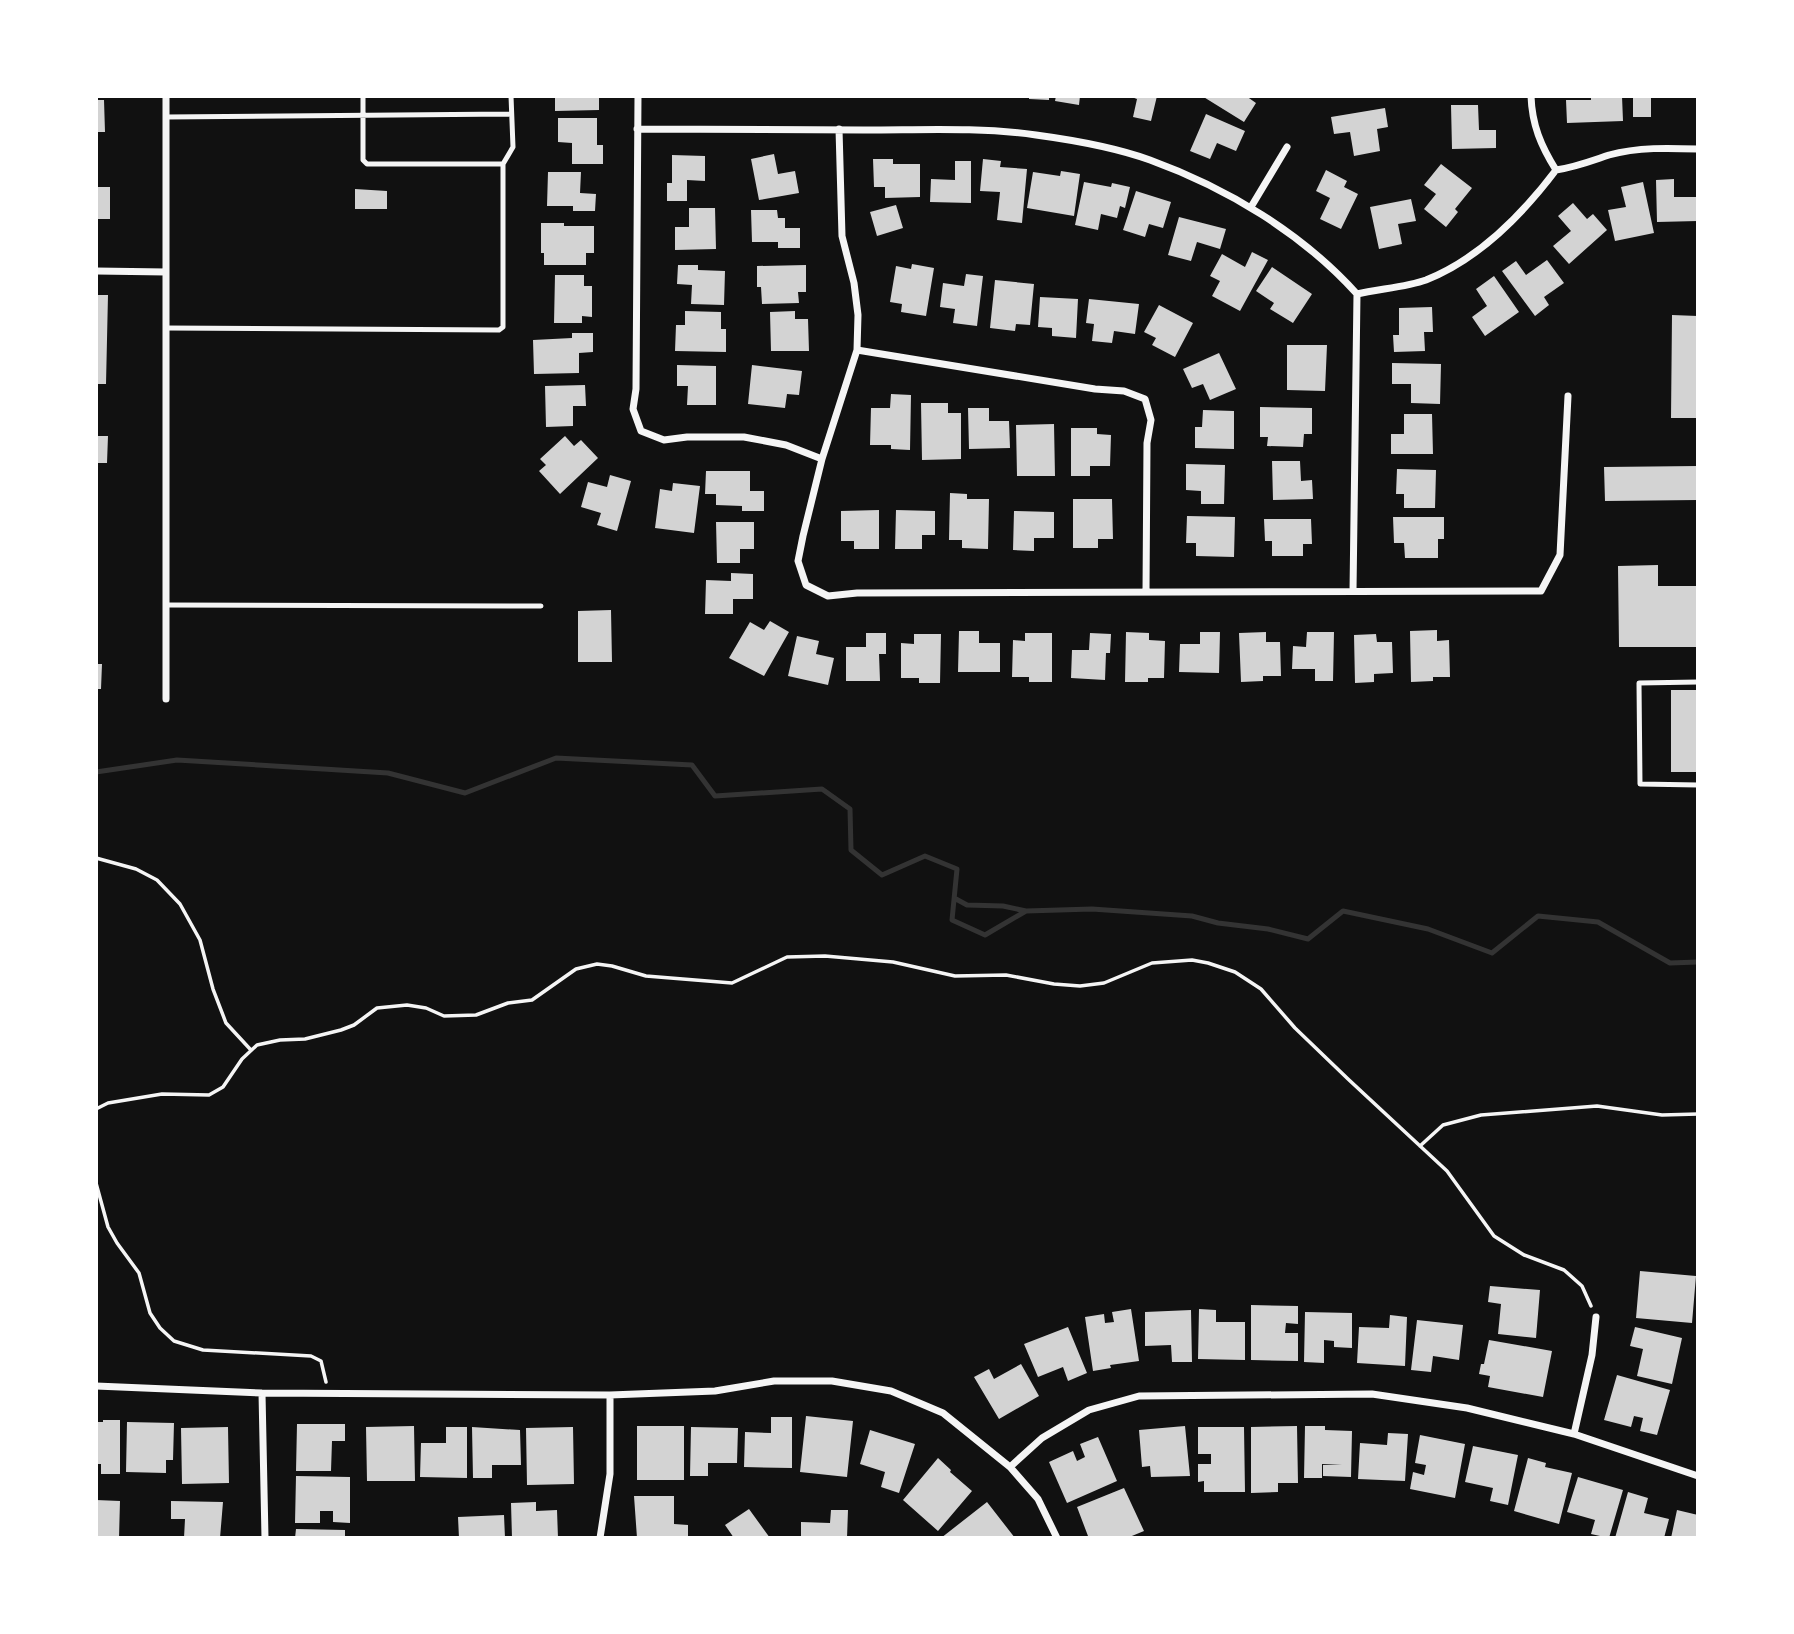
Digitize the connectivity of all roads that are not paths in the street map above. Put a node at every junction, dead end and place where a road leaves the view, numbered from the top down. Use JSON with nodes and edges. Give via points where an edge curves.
{"nodes":[{"id":1,"x":166,"y":96,"type":"edge"},
{"id":2,"x":362,"y":96,"type":"edge"},
{"id":3,"x":511,"y":96,"type":"edge"},
{"id":4,"x":638,"y":96,"type":"edge"},
{"id":5,"x":1531,"y":96,"type":"edge"},
{"id":6,"x":362,"y":114,"type":"junction"},
{"id":7,"x":510,"y":114,"type":"junction"},
{"id":8,"x":166,"y":117,"type":"junction"},
{"id":9,"x":638,"y":129,"type":"junction"},
{"id":10,"x":839,"y":129,"type":"junction"},
{"id":11,"x":1287,"y":147,"type":"dead end"},
{"id":12,"x":1698,"y":149,"type":"edge"},
{"id":13,"x":503,"y":164,"type":"junction"},
{"id":14,"x":1556,"y":170,"type":"junction"},
{"id":15,"x":1251,"y":207,"type":"junction"},
{"id":16,"x":96,"y":271,"type":"edge"},
{"id":17,"x":166,"y":272,"type":"junction"},
{"id":18,"x":1357,"y":294,"type":"junction"},
{"id":19,"x":166,"y":328,"type":"junction"},
{"id":20,"x":857,"y":350,"type":"junction"},
{"id":21,"x":1568,"y":396,"type":"dead end"},
{"id":22,"x":822,"y":459,"type":"junction"},
{"id":23,"x":1146,"y":592,"type":"junction"},
{"id":24,"x":1353,"y":592,"type":"junction"},
{"id":25,"x":166,"y":605,"type":"junction"},
{"id":26,"x":541,"y":606,"type":"dead end"},
{"id":27,"x":1698,"y":682,"type":"edge"},
{"id":28,"x":166,"y":699,"type":"dead end"},
{"id":29,"x":1698,"y":785,"type":"edge"},
{"id":30,"x":1596,"y":1317,"type":"road end"},
{"id":31,"x":96,"y":1385,"type":"edge"},
{"id":32,"x":262,"y":1393,"type":"junction"},
{"id":33,"x":610,"y":1395,"type":"junction"},
{"id":34,"x":1574,"y":1434,"type":"junction"},
{"id":35,"x":1010,"y":1467,"type":"junction"},
{"id":36,"x":1698,"y":1476,"type":"edge"},
{"id":37,"x":265,"y":1538,"type":"edge"},
{"id":38,"x":600,"y":1538,"type":"edge"},
{"id":39,"x":1057,"y":1538,"type":"edge"}],
"edges":[{"from":1,"to":8,"type":"street"},
{"from":2,"to":6,"type":"lane"},
{"from":3,"to":7,"type":"lane"},
{"from":4,"to":9,"type":"street"},
{"from":5,"to":14,"type":"street","via":[[1541,147]]},
{"from":6,"to":7,"type":"lane"},
{"from":6,"to":8,"type":"lane"},
{"from":6,"to":13,"type":"lane","via":[[362,160],[367,164]]},
{"from":7,"to":13,"type":"lane","via":[[513,147]]},
{"from":8,"to":17,"type":"street"},
{"from":9,"to":10,"type":"street"},
{"from":9,"to":22,"type":"street","via":[[633,409],[641,431],[664,440],[744,437]]},
{"from":10,"to":15,"type":"street","via":[[972,130],[1090,145],[1148,159]]},
{"from":10,"to":20,"type":"street","via":[[842,236],[854,283]]},
{"from":11,"to":15,"type":"street"},
{"from":12,"to":14,"type":"street","via":[[1634,151]]},
{"from":13,"to":19,"type":"lane","via":[[503,327],[499,330]]},
{"from":14,"to":18,"type":"street","via":[[1511,223],[1469,257],[1424,281]]},
{"from":15,"to":18,"type":"street","via":[[1331,265]]},
{"from":16,"to":17,"type":"street"},
{"from":17,"to":19,"type":"street"},
{"from":18,"to":24,"type":"street"},
{"from":19,"to":25,"type":"street"},
{"from":20,"to":22,"type":"street"},
{"from":20,"to":23,"type":"street","via":[[1124,391],[1144,399],[1151,419]]},
{"from":21,"to":24,"type":"street","via":[[1560,555],[1541,591]]},
{"from":22,"to":23,"type":"street","via":[[798,561],[806,585],[828,596]]},
{"from":23,"to":24,"type":"street"},
{"from":25,"to":26,"type":"lane"},
{"from":25,"to":28,"type":"street"},
{"from":27,"to":29,"type":"lane","via":[[1639,682],[1639,708],[1640,784]]},
{"from":30,"to":34,"type":"street"},
{"from":31,"to":32,"type":"street"},
{"from":32,"to":33,"type":"street"},
{"from":32,"to":37,"type":"street"},
{"from":33,"to":35,"type":"street","via":[[715,1391],[774,1381],[832,1381],[891,1391],[943,1413]]},
{"from":33,"to":38,"type":"street","via":[[610,1474]]},
{"from":34,"to":35,"type":"street","via":[[1467,1408],[1372,1394],[1139,1396],[1089,1410],[1042,1438]]},
{"from":34,"to":36,"type":"street"},
{"from":35,"to":39,"type":"street","via":[[1038,1499]]}]}
